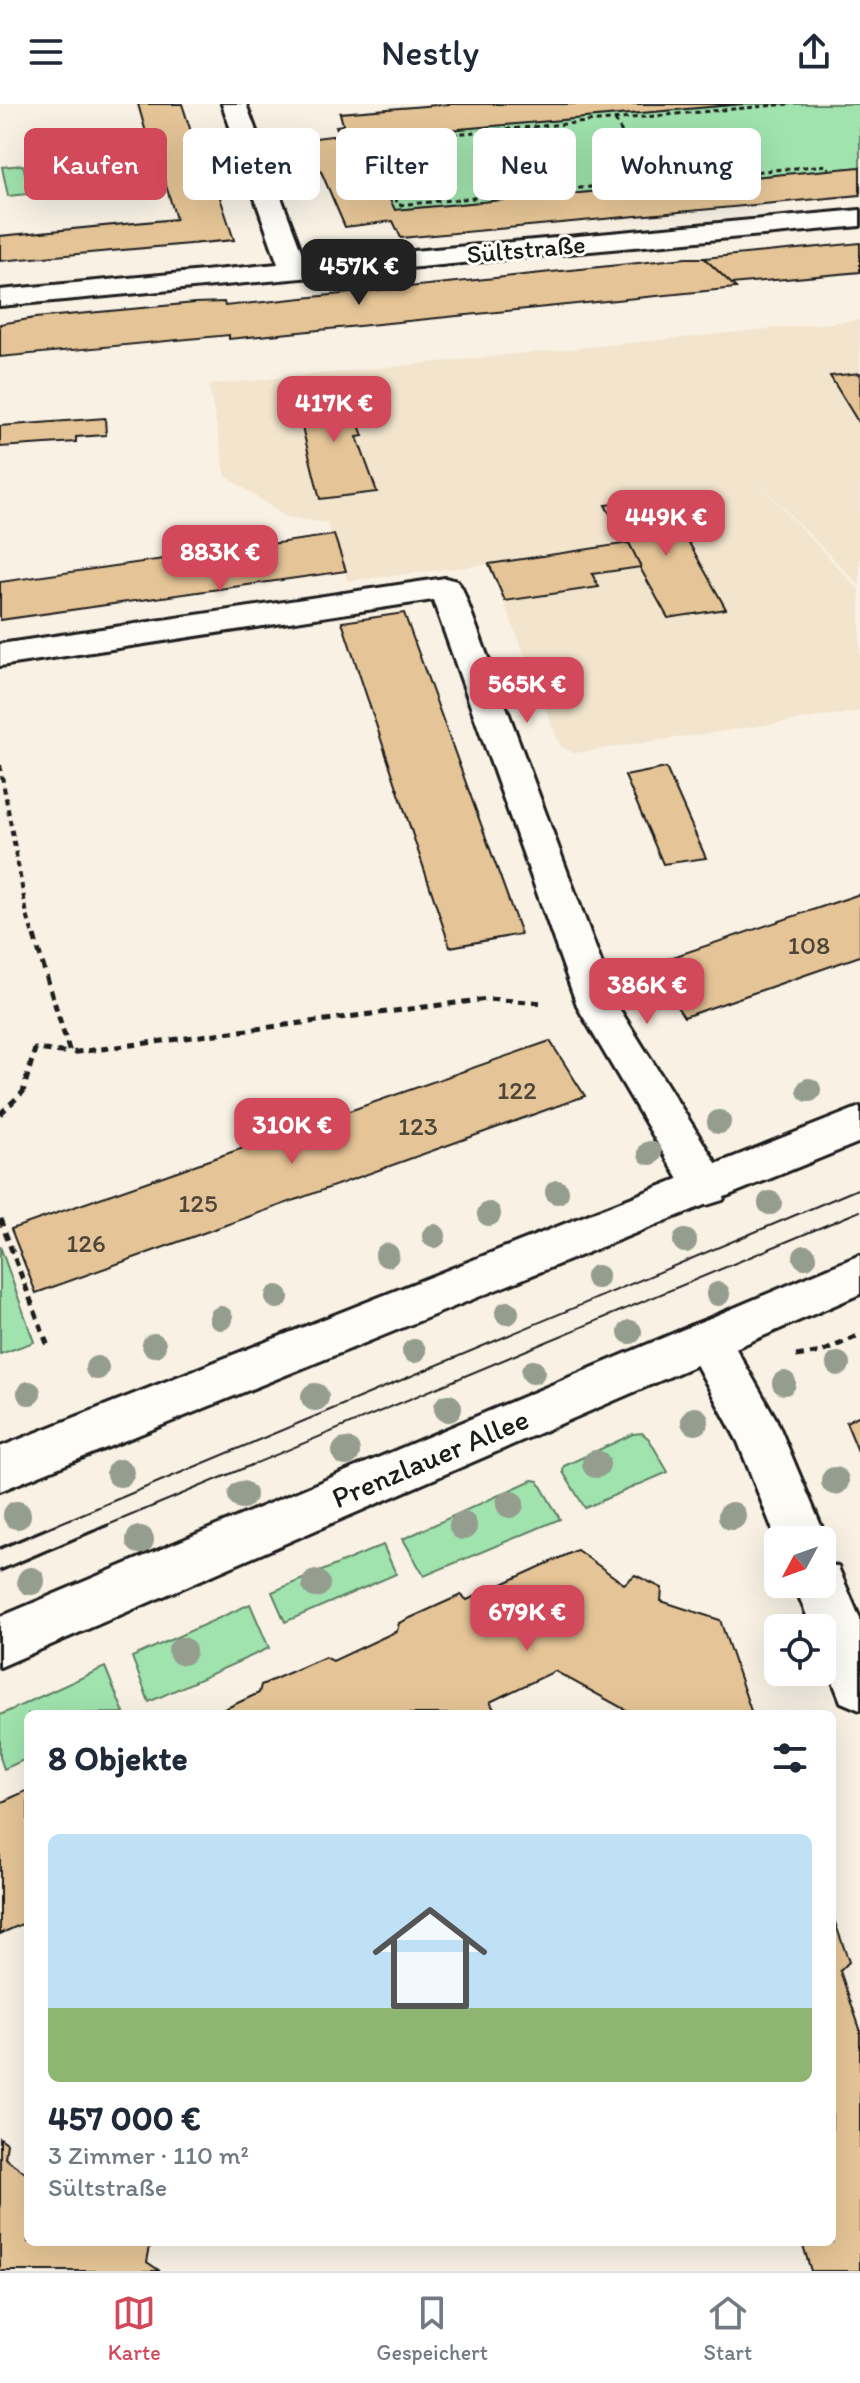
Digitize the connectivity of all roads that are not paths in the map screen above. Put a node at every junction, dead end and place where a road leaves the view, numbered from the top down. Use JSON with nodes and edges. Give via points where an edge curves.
{"nodes":[{"id":1,"x":234,"y":104,"type":"edge"},
{"id":2,"x":860,"y":218,"type":"edge"},
{"id":3,"x":294,"y":270,"type":"junction"},
{"id":4,"x":0,"y":298,"type":"edge"},
{"id":5,"x":1,"y":655,"type":"edge"},
{"id":6,"x":860,"y":1124,"type":"edge"},
{"id":7,"x":707,"y":1187,"type":"junction"},
{"id":8,"x":860,"y":1274,"type":"edge"},
{"id":9,"x":706,"y":1340,"type":"junction"},
{"id":10,"x":0,"y":1469,"type":"edge"},
{"id":11,"x":796,"y":1526,"type":"edge"},
{"id":12,"x":826,"y":1598,"type":"edge"},
{"id":13,"x":0,"y":1642,"type":"edge"},
{"id":14,"x":860,"y":1684,"type":"edge"}],
"edges":[{"from":1,"to":3,"type":"street"},
{"from":2,"to":3,"type":"street","name":"Sültstraße"},
{"from":3,"to":4,"type":"street","name":"Sültstraße"},
{"from":5,"to":7,"type":"street","via":[[445,588],[598,1008]]},
{"from":6,"to":7,"type":"street"},
{"from":7,"to":10,"type":"street"},
{"from":8,"to":9,"type":"street","name":"Prenzlauer Allee"},
{"from":9,"to":11,"type":"street","via":[[759,1434]]},
{"from":9,"to":13,"type":"street","name":"Prenzlauer Allee"},
{"from":12,"to":14,"type":"street"}]}
